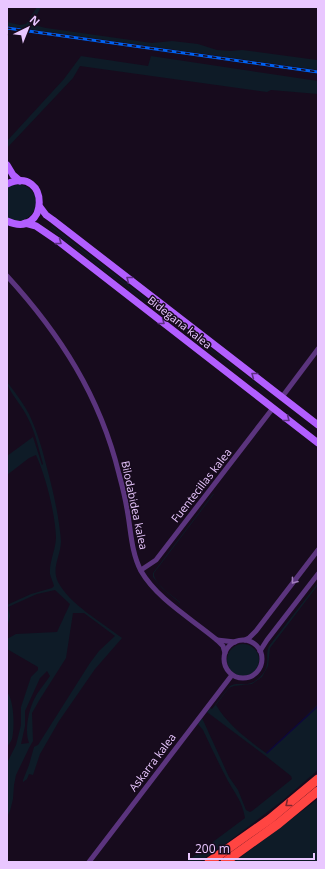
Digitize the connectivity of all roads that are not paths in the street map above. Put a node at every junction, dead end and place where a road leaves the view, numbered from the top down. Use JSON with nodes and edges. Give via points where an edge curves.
{"nodes":[{"id":1,"x":7,"y":166,"type":"edge"},
{"id":2,"x":20,"y":181,"type":"junction"},
{"id":3,"x":7,"y":184,"type":"edge"},
{"id":4,"x":40,"y":207,"type":"junction"},
{"id":5,"x":7,"y":221,"type":"edge"},
{"id":6,"x":26,"y":223,"type":"junction"},
{"id":7,"x":16,"y":224,"type":"junction"},
{"id":8,"x":7,"y":226,"type":"edge"},
{"id":9,"x":7,"y":276,"type":"edge"},
{"id":10,"x":318,"y":349,"type":"edge"},
{"id":11,"x":282,"y":397,"type":"junction"},
{"id":12,"x":273,"y":408,"type":"junction"},
{"id":13,"x":318,"y":425,"type":"edge"},
{"id":14,"x":318,"y":443,"type":"edge"},
{"id":15,"x":318,"y":550,"type":"edge"},
{"id":16,"x":141,"y":570,"type":"junction"},
{"id":17,"x":318,"y":574,"type":"edge"},
{"id":18,"x":217,"y":640,"type":"junction"},
{"id":19,"x":244,"y":640,"type":"junction"},
{"id":20,"x":235,"y":642,"type":"junction"},
{"id":21,"x":260,"y":651,"type":"junction"},
{"id":22,"x":225,"y":653,"type":"junction"},
{"id":23,"x":232,"y":674,"type":"junction"},
{"id":24,"x":318,"y":779,"type":"edge"},
{"id":25,"x":318,"y":791,"type":"edge"},
{"id":26,"x":89,"y":862,"type":"edge"},
{"id":27,"x":209,"y":862,"type":"edge"},
{"id":28,"x":225,"y":862,"type":"edge"}],
"edges":[{"from":1,"to":2,"type":"street"},
{"from":2,"to":3,"type":"street"},
{"from":2,"to":4,"type":"street","via":[[29,183],[36,190]]},
{"from":4,"to":6,"type":"street","via":[[37,214]]},
{"from":11,"to":4,"type":"street","name":"Bidegana kalea","one_way":true,"via":[[46,215]]},
{"from":5,"to":7,"type":"street"},
{"from":6,"to":7,"type":"street"},
{"from":6,"to":12,"type":"street","name":"Bidegana kalea","one_way":true,"via":[[36,226],[53,238]]},
{"from":7,"to":8,"type":"street"},
{"from":9,"to":16,"type":"street","name":"Bilodabidea kalea","via":[[52,328],[73,360],[94,401],[119,472],[132,545]]},
{"from":10,"to":11,"type":"street"},
{"from":11,"to":13,"type":"street","name":"Bidegana kalea"},
{"from":12,"to":14,"type":"street","name":"Bidegana kalea","one_way":true},
{"from":12,"to":16,"type":"street","name":"Fuentecillas kalea","via":[[156,560]]},
{"from":15,"to":19,"type":"street","one_way":true,"via":[[256,631]]},
{"from":16,"to":18,"type":"street","name":"Bilodabidea kalea","via":[[160,594]]},
{"from":17,"to":21,"type":"street"},
{"from":18,"to":20,"type":"street"},
{"from":18,"to":22,"type":"street","name":"Bilodabidea kalea"},
{"from":19,"to":20,"type":"street"},
{"from":19,"to":21,"type":"street","via":[[254,644]]},
{"from":20,"to":22,"type":"street"},
{"from":21,"to":23,"type":"street","via":[[262,664],[255,674],[243,678]]},
{"from":22,"to":23,"type":"street","via":[[224,662]]},
{"from":23,"to":26,"type":"street","name":"Askarra kalea"},
{"from":24,"to":27,"type":"highway","one_way":true,"via":[[270,819]]},
{"from":25,"to":28,"type":"highway"}]}
